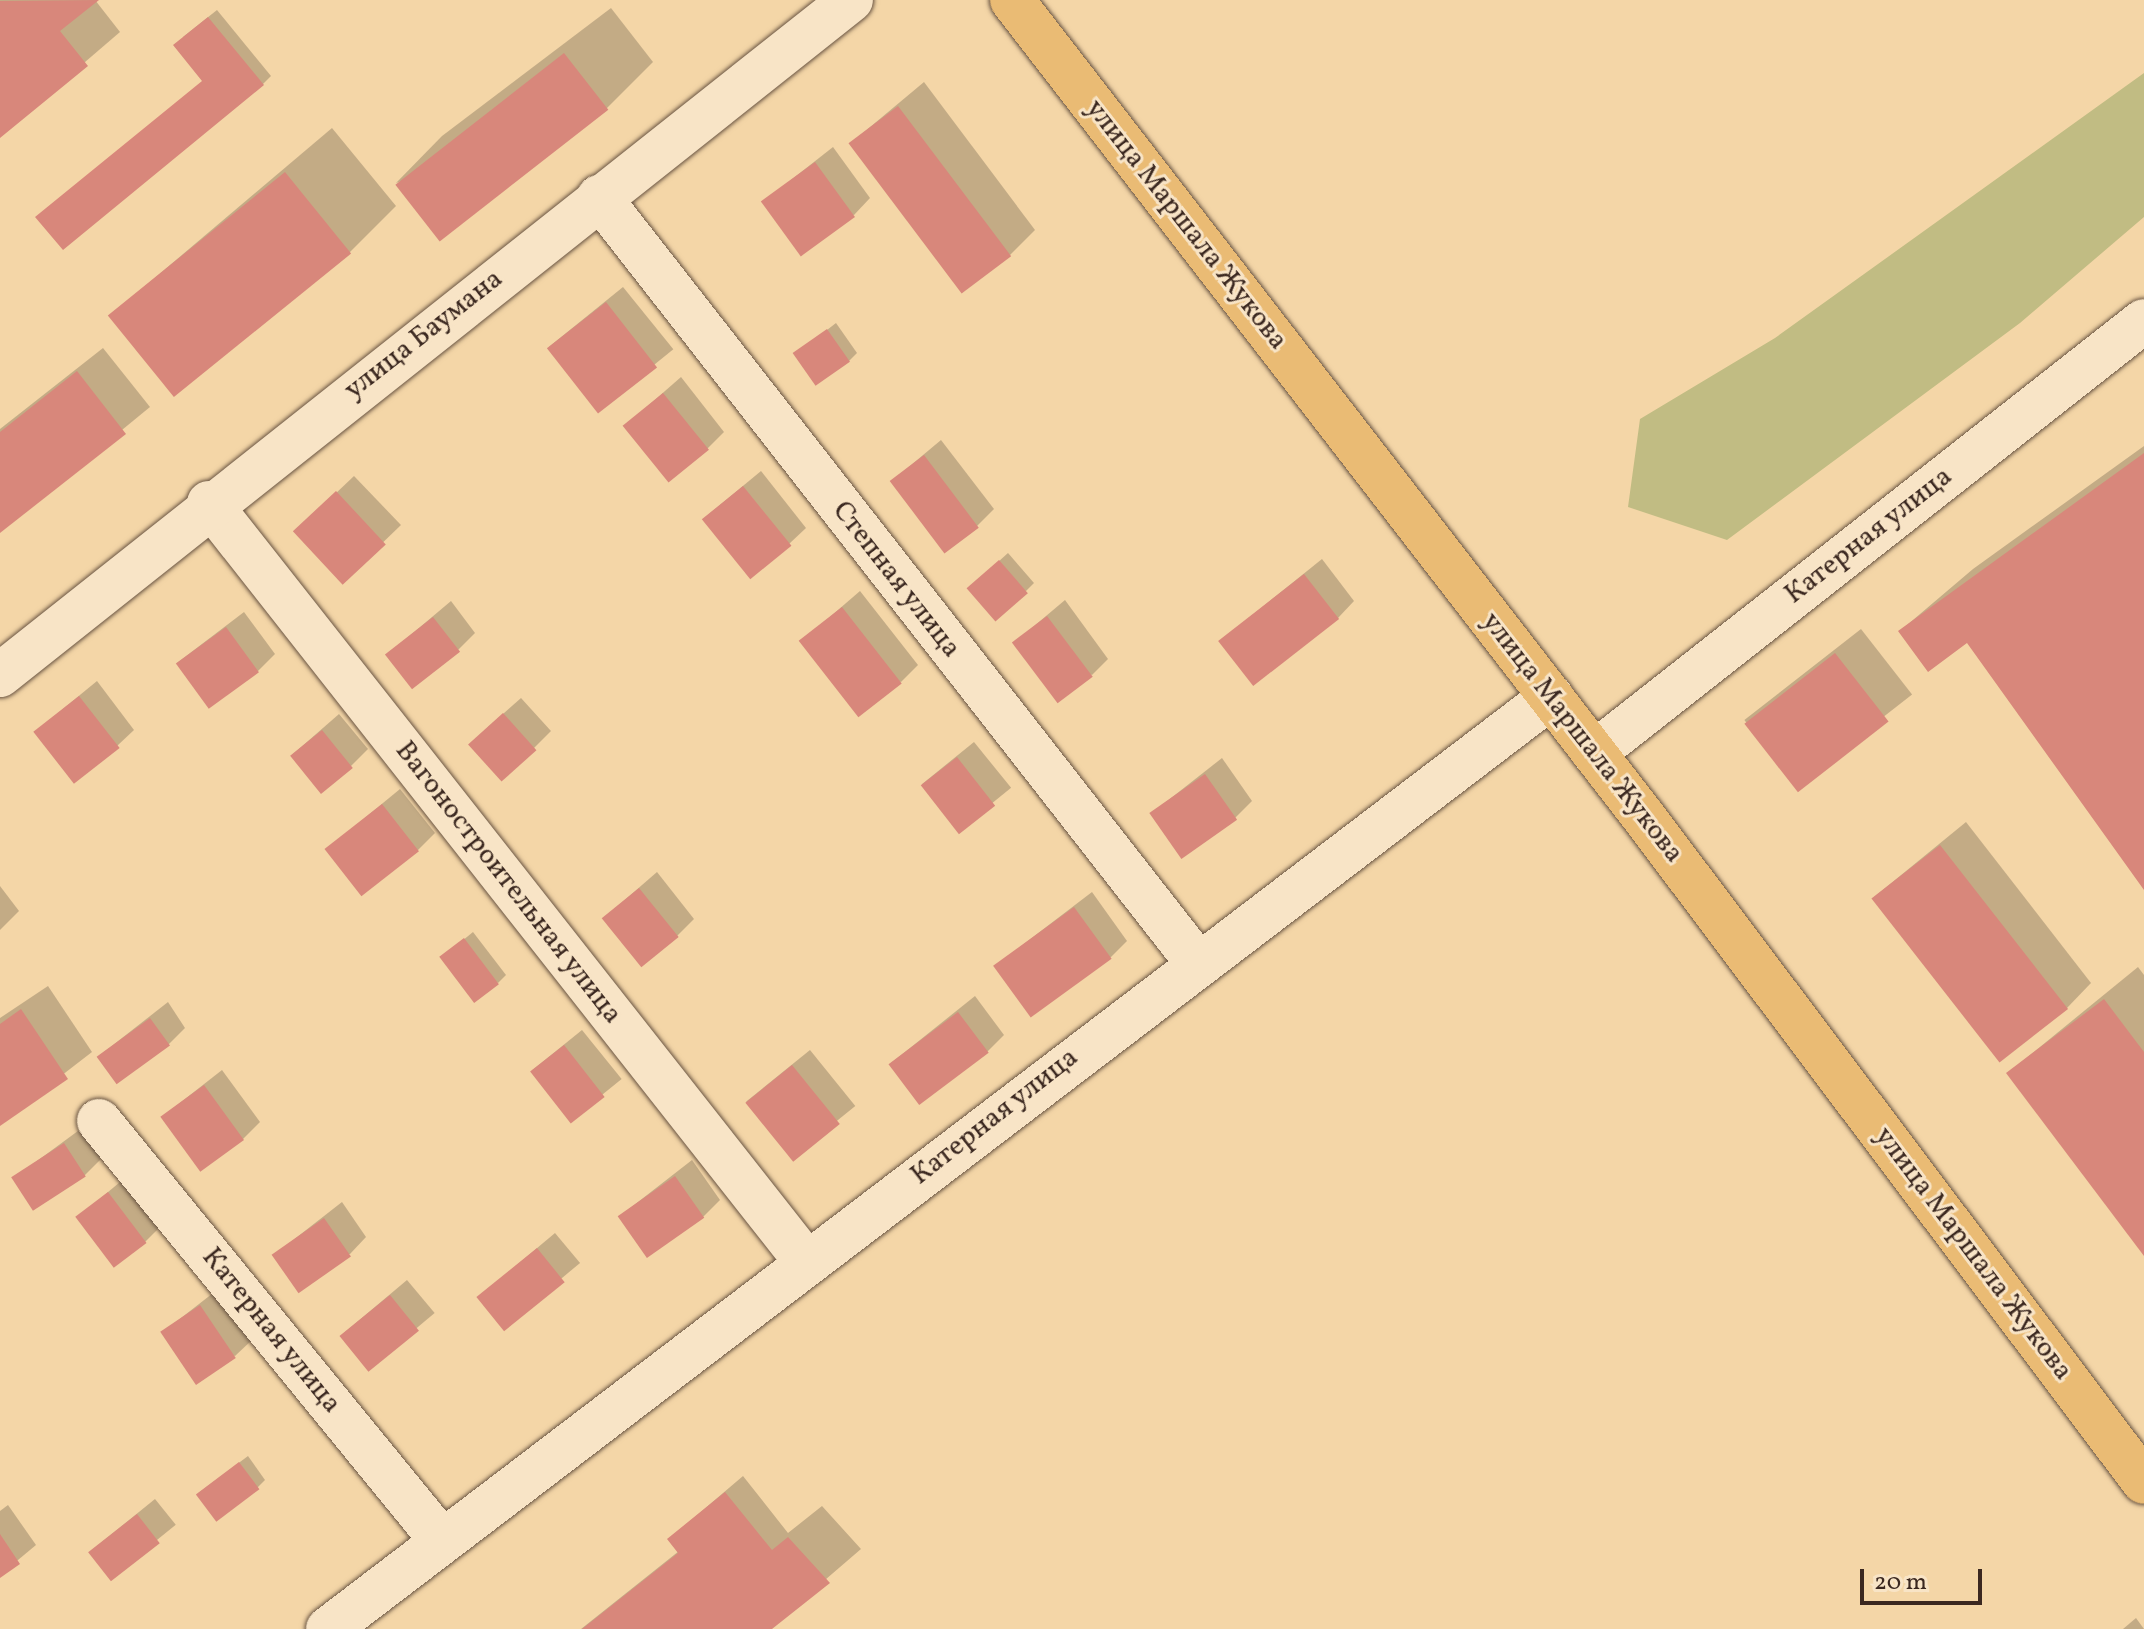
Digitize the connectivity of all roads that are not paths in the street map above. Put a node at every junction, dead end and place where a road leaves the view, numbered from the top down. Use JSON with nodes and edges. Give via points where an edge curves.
{"nodes":[{"id":1,"x":851,"y":0,"type":"edge"},
{"id":2,"x":1012,"y":0,"type":"edge"},
{"id":3,"x":599,"y":197,"type":"junction"},
{"id":4,"x":2139,"y":336,"type":"edge"},
{"id":5,"x":209,"y":503,"type":"junction"},
{"id":6,"x":0,"y":675,"type":"edge"},
{"id":7,"x":1551,"y":697,"type":"junction"},
{"id":8,"x":1594,"y":753,"type":"junction"},
{"id":9,"x":1196,"y":961,"type":"junction"},
{"id":10,"x":99,"y":1121,"type":"dead end"},
{"id":11,"x":807,"y":1263,"type":"junction"},
{"id":12,"x":2144,"y":1482,"type":"edge"},
{"id":13,"x":442,"y":1541,"type":"junction"},
{"id":14,"x":328,"y":1629,"type":"edge"}],
"edges":[{"from":1,"to":3,"type":"street","name":"улица Баумана"},
{"from":2,"to":7,"type":"main road","name":"улица Маршала Жукова"},
{"from":3,"to":5,"type":"street","name":"улица Баумана"},
{"from":3,"to":9,"type":"street","name":"Степная улица"},
{"from":4,"to":8,"type":"street","name":"Катерная улица"},
{"from":5,"to":6,"type":"street","name":"улица Баумана"},
{"from":5,"to":11,"type":"street","name":"Вагоностроительная улица"},
{"from":7,"to":8,"type":"main road","name":"улица Маршала Жукова"},
{"from":7,"to":9,"type":"street","name":"Катерная улица"},
{"from":8,"to":12,"type":"main road","name":"улица Маршала Жукова"},
{"from":9,"to":11,"type":"street","name":"Катерная улица"},
{"from":10,"to":13,"type":"street","name":"Катерная улица"},
{"from":11,"to":13,"type":"street","name":"Катерная улица"},
{"from":13,"to":14,"type":"street","name":"Катерная улица"}]}
